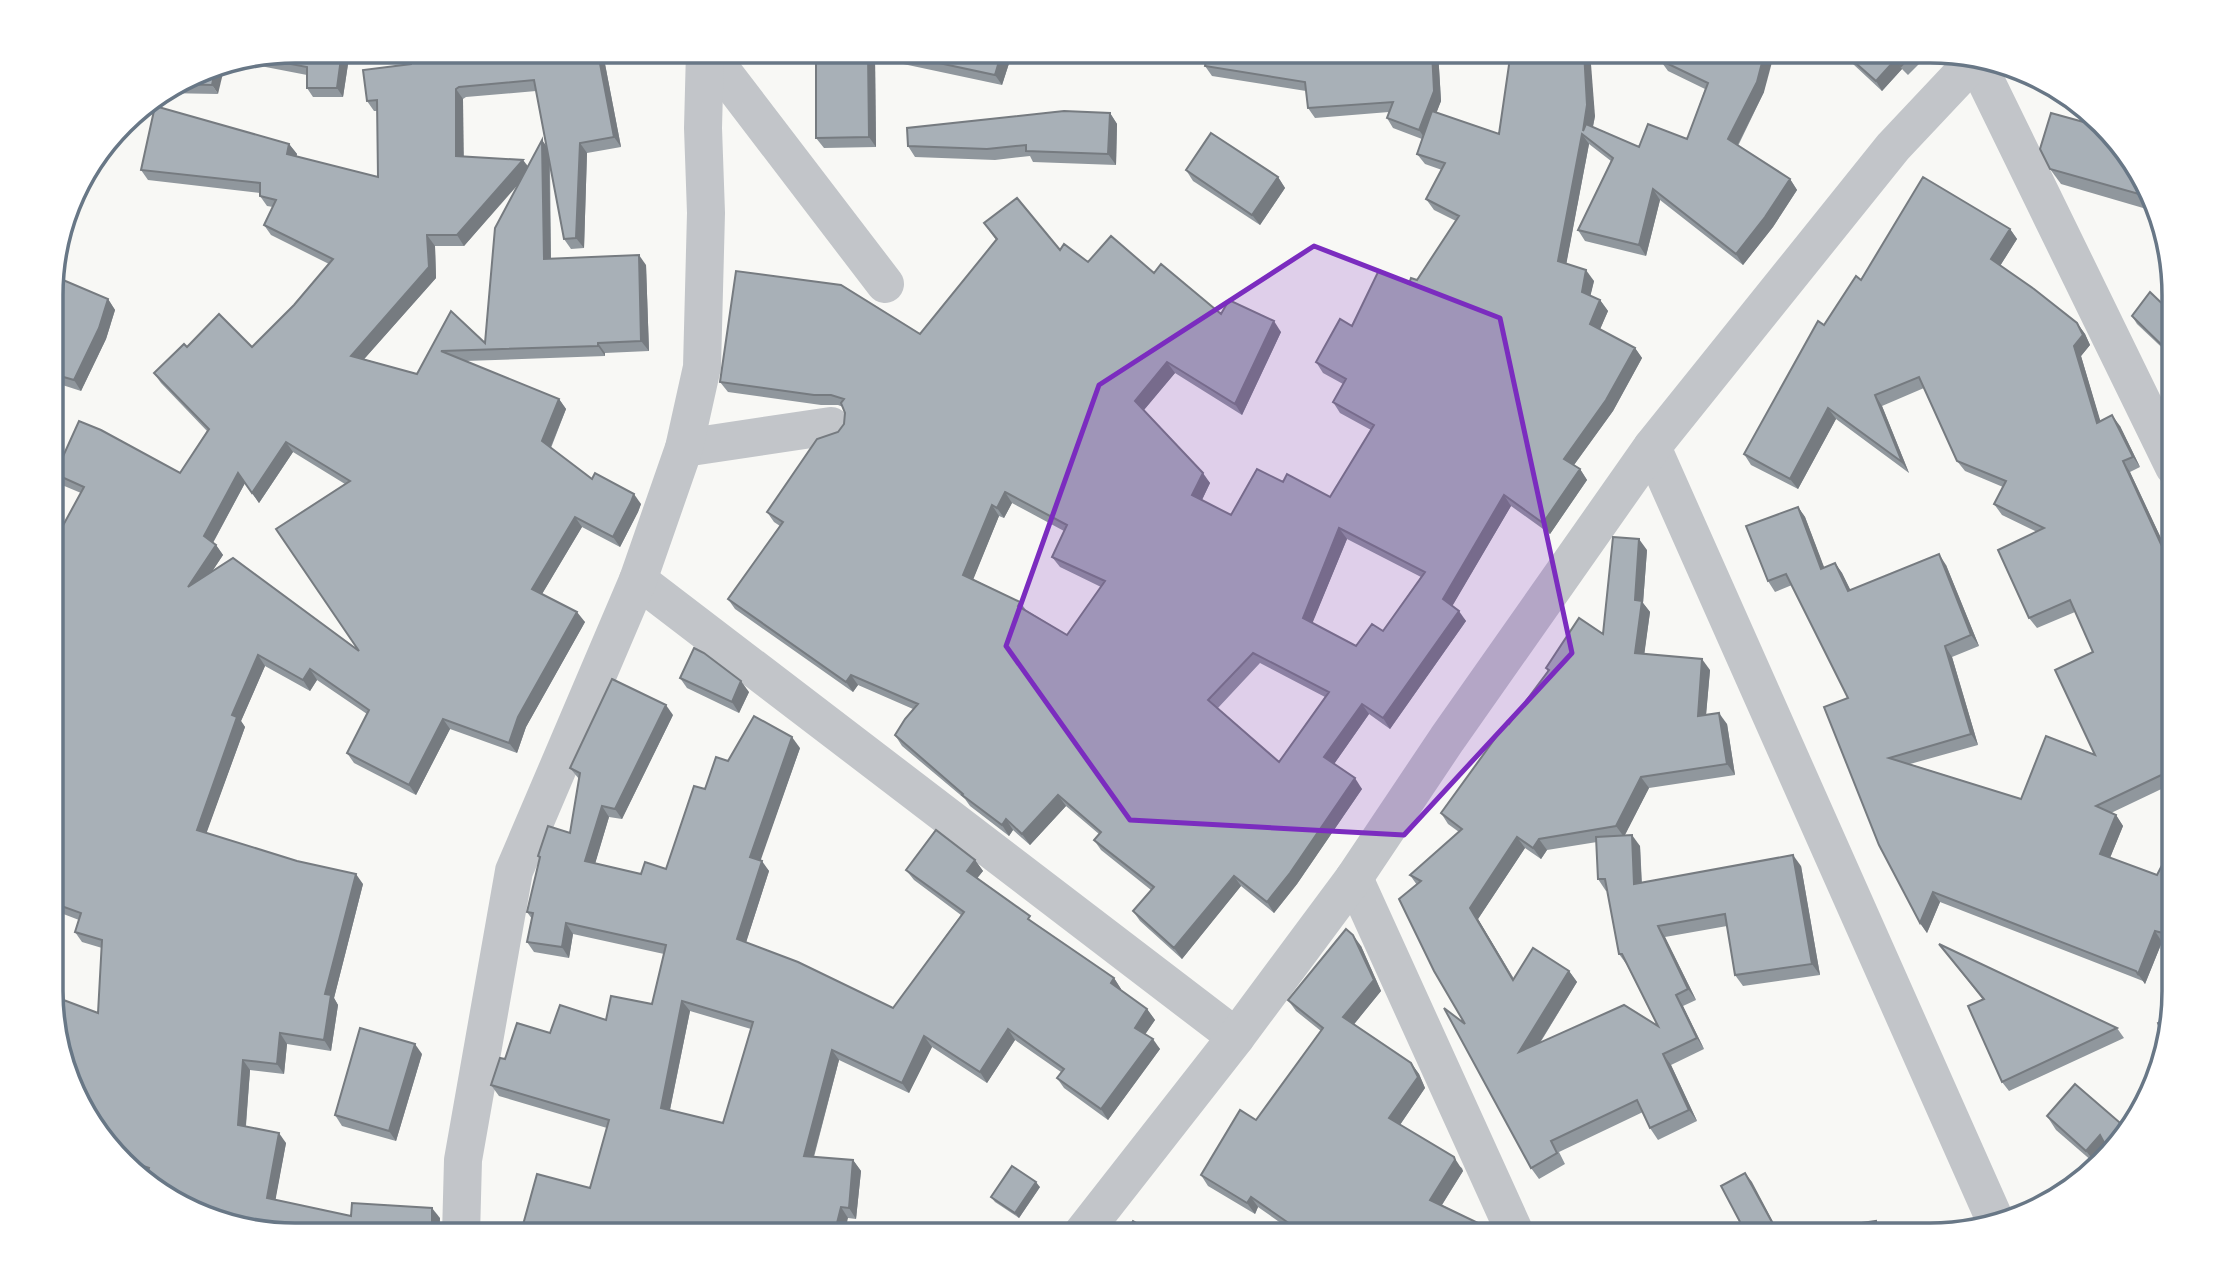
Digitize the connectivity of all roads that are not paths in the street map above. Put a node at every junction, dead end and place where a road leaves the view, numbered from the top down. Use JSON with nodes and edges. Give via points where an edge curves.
{"nodes":[{"id":1,"x":706,"y":63,"type":"edge"},
{"id":2,"x":715,"y":63,"type":"edge"},
{"id":3,"x":1971,"y":67,"type":"edge"},
{"id":4,"x":1978,"y":69,"type":"edge"},
{"id":5,"x":885,"y":284,"type":"dead end"},
{"id":6,"x":831,"y":426,"type":"dead end"},
{"id":7,"x":2162,"y":443,"type":"edge"},
{"id":8,"x":1652,"y":447,"type":"junction"},
{"id":9,"x":684,"y":448,"type":"junction"},
{"id":10,"x":638,"y":580,"type":"junction"},
{"id":11,"x":1354,"y":878,"type":"junction"},
{"id":12,"x":1236,"y":1037,"type":"junction"},
{"id":13,"x":1992,"y":1214,"type":"edge"},
{"id":14,"x":461,"y":1223,"type":"edge"},
{"id":15,"x":1090,"y":1223,"type":"edge"},
{"id":16,"x":1511,"y":1223,"type":"edge"}],
"edges":[{"from":1,"to":9,"type":"street","via":[[702,366]]},
{"from":2,"to":5,"type":"street"},
{"from":3,"to":8,"type":"street","via":[[1894,147]]},
{"from":4,"to":7,"type":"street"},
{"from":6,"to":9,"type":"street"},
{"from":8,"to":11,"type":"street"},
{"from":8,"to":13,"type":"street"},
{"from":9,"to":10,"type":"street"},
{"from":10,"to":12,"type":"street"},
{"from":10,"to":14,"type":"street","via":[[514,872],[463,1160]]},
{"from":11,"to":12,"type":"street"},
{"from":11,"to":16,"type":"street"},
{"from":12,"to":15,"type":"street"}]}
